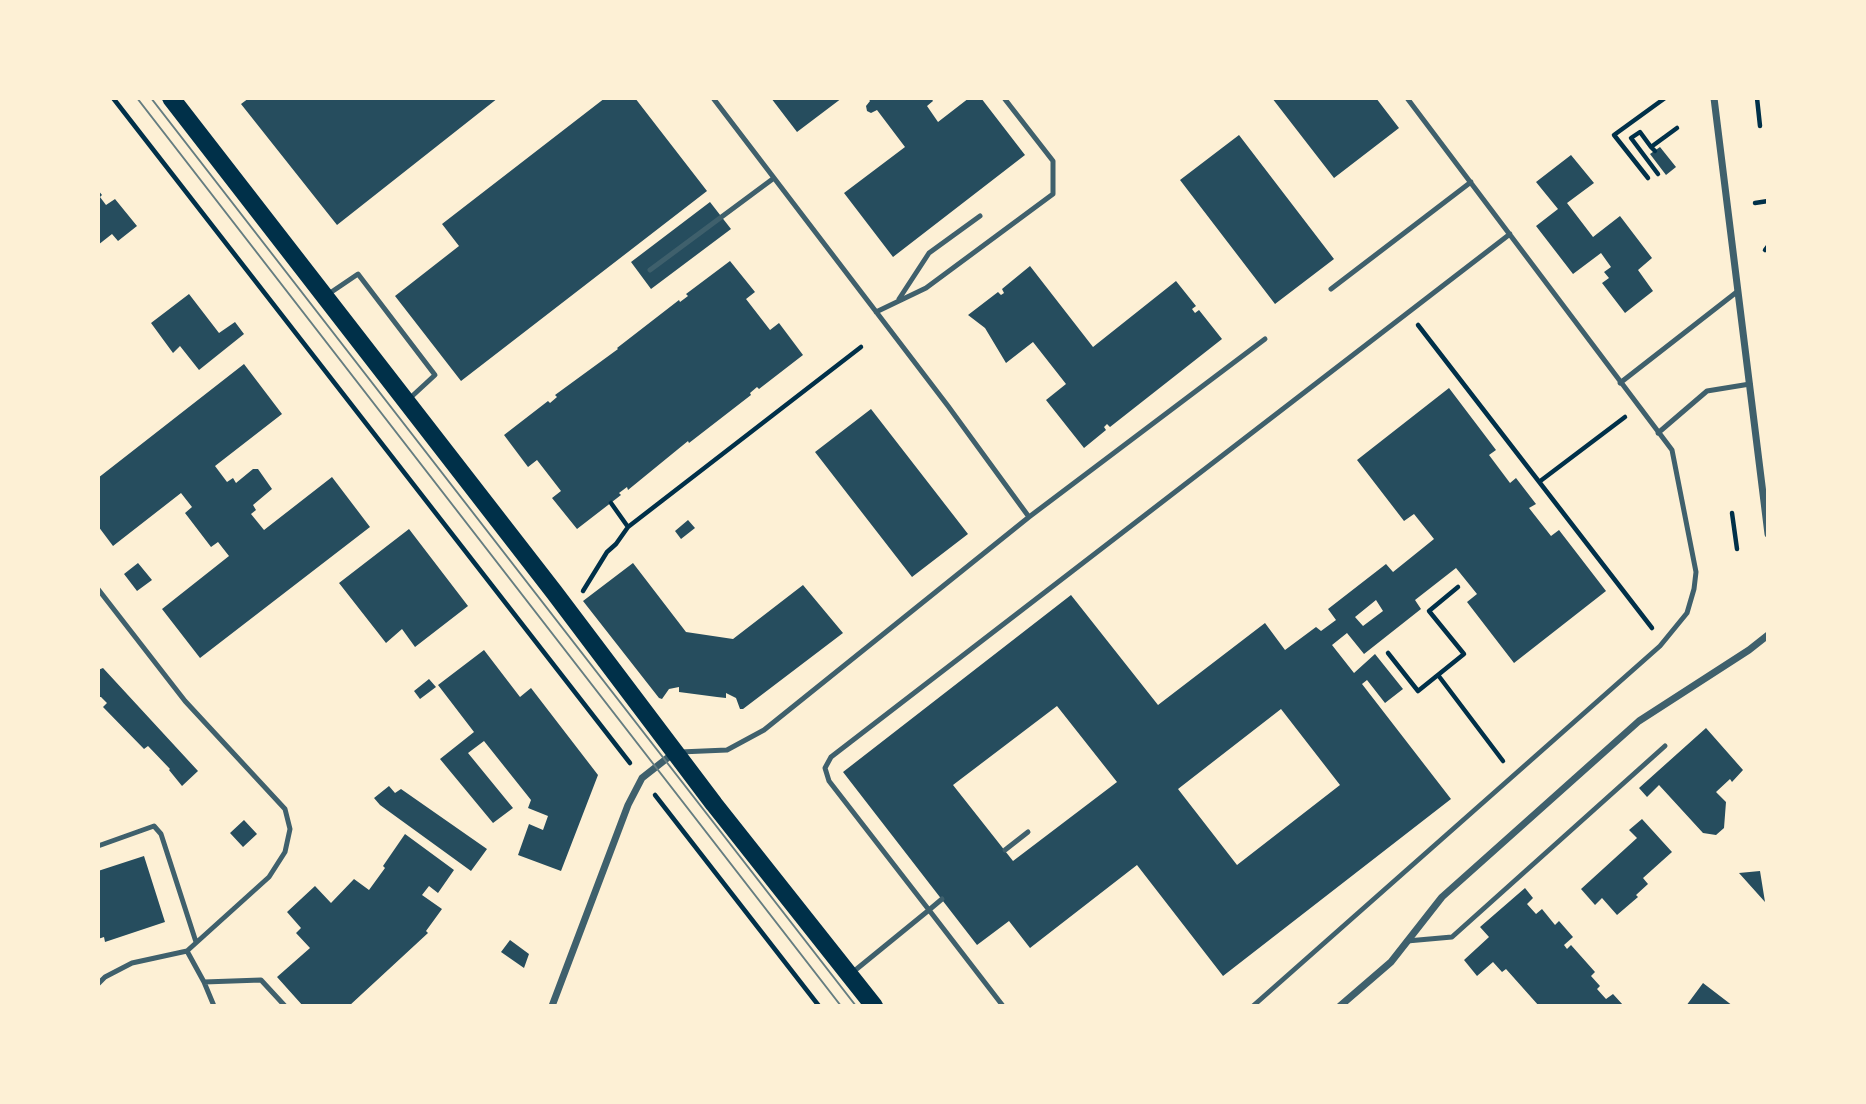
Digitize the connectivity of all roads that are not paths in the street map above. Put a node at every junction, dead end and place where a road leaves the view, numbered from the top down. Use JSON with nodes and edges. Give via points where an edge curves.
{"nodes":[{"id":1,"x":171,"y":98,"type":"edge"},
{"id":2,"x":713,"y":98,"type":"edge"},
{"id":3,"x":1004,"y":98,"type":"edge"},
{"id":4,"x":1407,"y":98,"type":"edge"},
{"id":5,"x":1714,"y":98,"type":"edge"},
{"id":6,"x":774,"y":178,"type":"junction"},
{"id":7,"x":1471,"y":182,"type":"junction"},
{"id":8,"x":980,"y":216,"type":"dead end"},
{"id":9,"x":1510,"y":234,"type":"junction"},
{"id":10,"x":650,"y":270,"type":"dead end"},
{"id":11,"x":1331,"y":289,"type":"dead end"},
{"id":12,"x":1738,"y":291,"type":"junction"},
{"id":13,"x":325,"y":297,"type":"junction"},
{"id":14,"x":897,"y":302,"type":"junction"},
{"id":15,"x":876,"y":312,"type":"junction"},
{"id":16,"x":1265,"y":339,"type":"dead end"},
{"id":17,"x":1620,"y":383,"type":"junction"},
{"id":18,"x":1749,"y":384,"type":"junction"},
{"id":19,"x":406,"y":402,"type":"junction"},
{"id":20,"x":1658,"y":433,"type":"junction"},
{"id":21,"x":1029,"y":517,"type":"junction"},
{"id":22,"x":1768,"y":534,"type":"edge"},
{"id":23,"x":98,"y":589,"type":"edge"},
{"id":24,"x":1768,"y":635,"type":"edge"},
{"id":25,"x":1665,"y":746,"type":"dead end"},
{"id":26,"x":676,"y":752,"type":"junction"},
{"id":27,"x":1028,"y":832,"type":"dead end"},
{"id":28,"x":98,"y":846,"type":"edge"},
{"id":29,"x":1004,"y":850,"type":"dead end"},
{"id":30,"x":942,"y":899,"type":"dead end"},
{"id":31,"x":929,"y":910,"type":"junction"},
{"id":32,"x":196,"y":942,"type":"junction"},
{"id":33,"x":1407,"y":942,"type":"junction"},
{"id":34,"x":187,"y":951,"type":"junction"},
{"id":35,"x":849,"y":975,"type":"junction"},
{"id":36,"x":204,"y":982,"type":"junction"},
{"id":37,"x":98,"y":984,"type":"edge"},
{"id":38,"x":214,"y":1006,"type":"edge"},
{"id":39,"x":285,"y":1006,"type":"edge"},
{"id":40,"x":552,"y":1006,"type":"edge"},
{"id":41,"x":874,"y":1006,"type":"edge"},
{"id":42,"x":1003,"y":1006,"type":"edge"},
{"id":43,"x":1253,"y":1006,"type":"edge"},
{"id":44,"x":1340,"y":1006,"type":"edge"}],
"edges":[{"from":1,"to":13,"type":"main road"},
{"from":2,"to":6,"type":"lane"},
{"from":3,"to":14,"type":"lane","via":[[1053,161],[1053,194],[926,288]]},
{"from":4,"to":7,"type":"lane"},
{"from":5,"to":12,"type":"street"},
{"from":6,"to":10,"type":"lane"},
{"from":6,"to":15,"type":"lane"},
{"from":7,"to":9,"type":"lane"},
{"from":7,"to":11,"type":"lane"},
{"from":8,"to":14,"type":"lane","via":[[929,253]]},
{"from":9,"to":17,"type":"lane"},
{"from":9,"to":31,"type":"lane","via":[[831,757],[825,768],[829,781]]},
{"from":12,"to":17,"type":"lane"},
{"from":12,"to":18,"type":"street"},
{"from":13,"to":19,"type":"main road"},
{"from":13,"to":19,"type":"lane","via":[[358,274],[435,375]]},
{"from":14,"to":15,"type":"lane"},
{"from":15,"to":21,"type":"lane"},
{"from":16,"to":21,"type":"lane"},
{"from":17,"to":20,"type":"lane"},
{"from":18,"to":20,"type":"lane","via":[[1707,391]]},
{"from":18,"to":22,"type":"street"},
{"from":19,"to":26,"type":"main road"},
{"from":20,"to":43,"type":"lane","via":[[1672,450],[1696,572],[1686,613],[1664,642]]},
{"from":21,"to":26,"type":"lane","via":[[764,730],[727,750]]},
{"from":23,"to":32,"type":"lane","via":[[185,701],[285,809],[288,819],[285,852],[269,877]]},
{"from":24,"to":33,"type":"street","via":[[1639,721],[1442,897]]},
{"from":25,"to":33,"type":"lane","via":[[1452,937]]},
{"from":26,"to":35,"type":"main road"},
{"from":26,"to":40,"type":"street","via":[[642,778],[628,804]]},
{"from":27,"to":29,"type":"lane"},
{"from":28,"to":32,"type":"lane","via":[[154,826],[161,834]]},
{"from":30,"to":31,"type":"lane"},
{"from":31,"to":35,"type":"lane"},
{"from":31,"to":42,"type":"lane"},
{"from":32,"to":34,"type":"lane"},
{"from":33,"to":44,"type":"street"},
{"from":34,"to":36,"type":"lane"},
{"from":34,"to":37,"type":"lane","via":[[132,963]]},
{"from":35,"to":41,"type":"main road"},
{"from":36,"to":38,"type":"lane"},
{"from":36,"to":39,"type":"lane","via":[[261,980]]}]}
